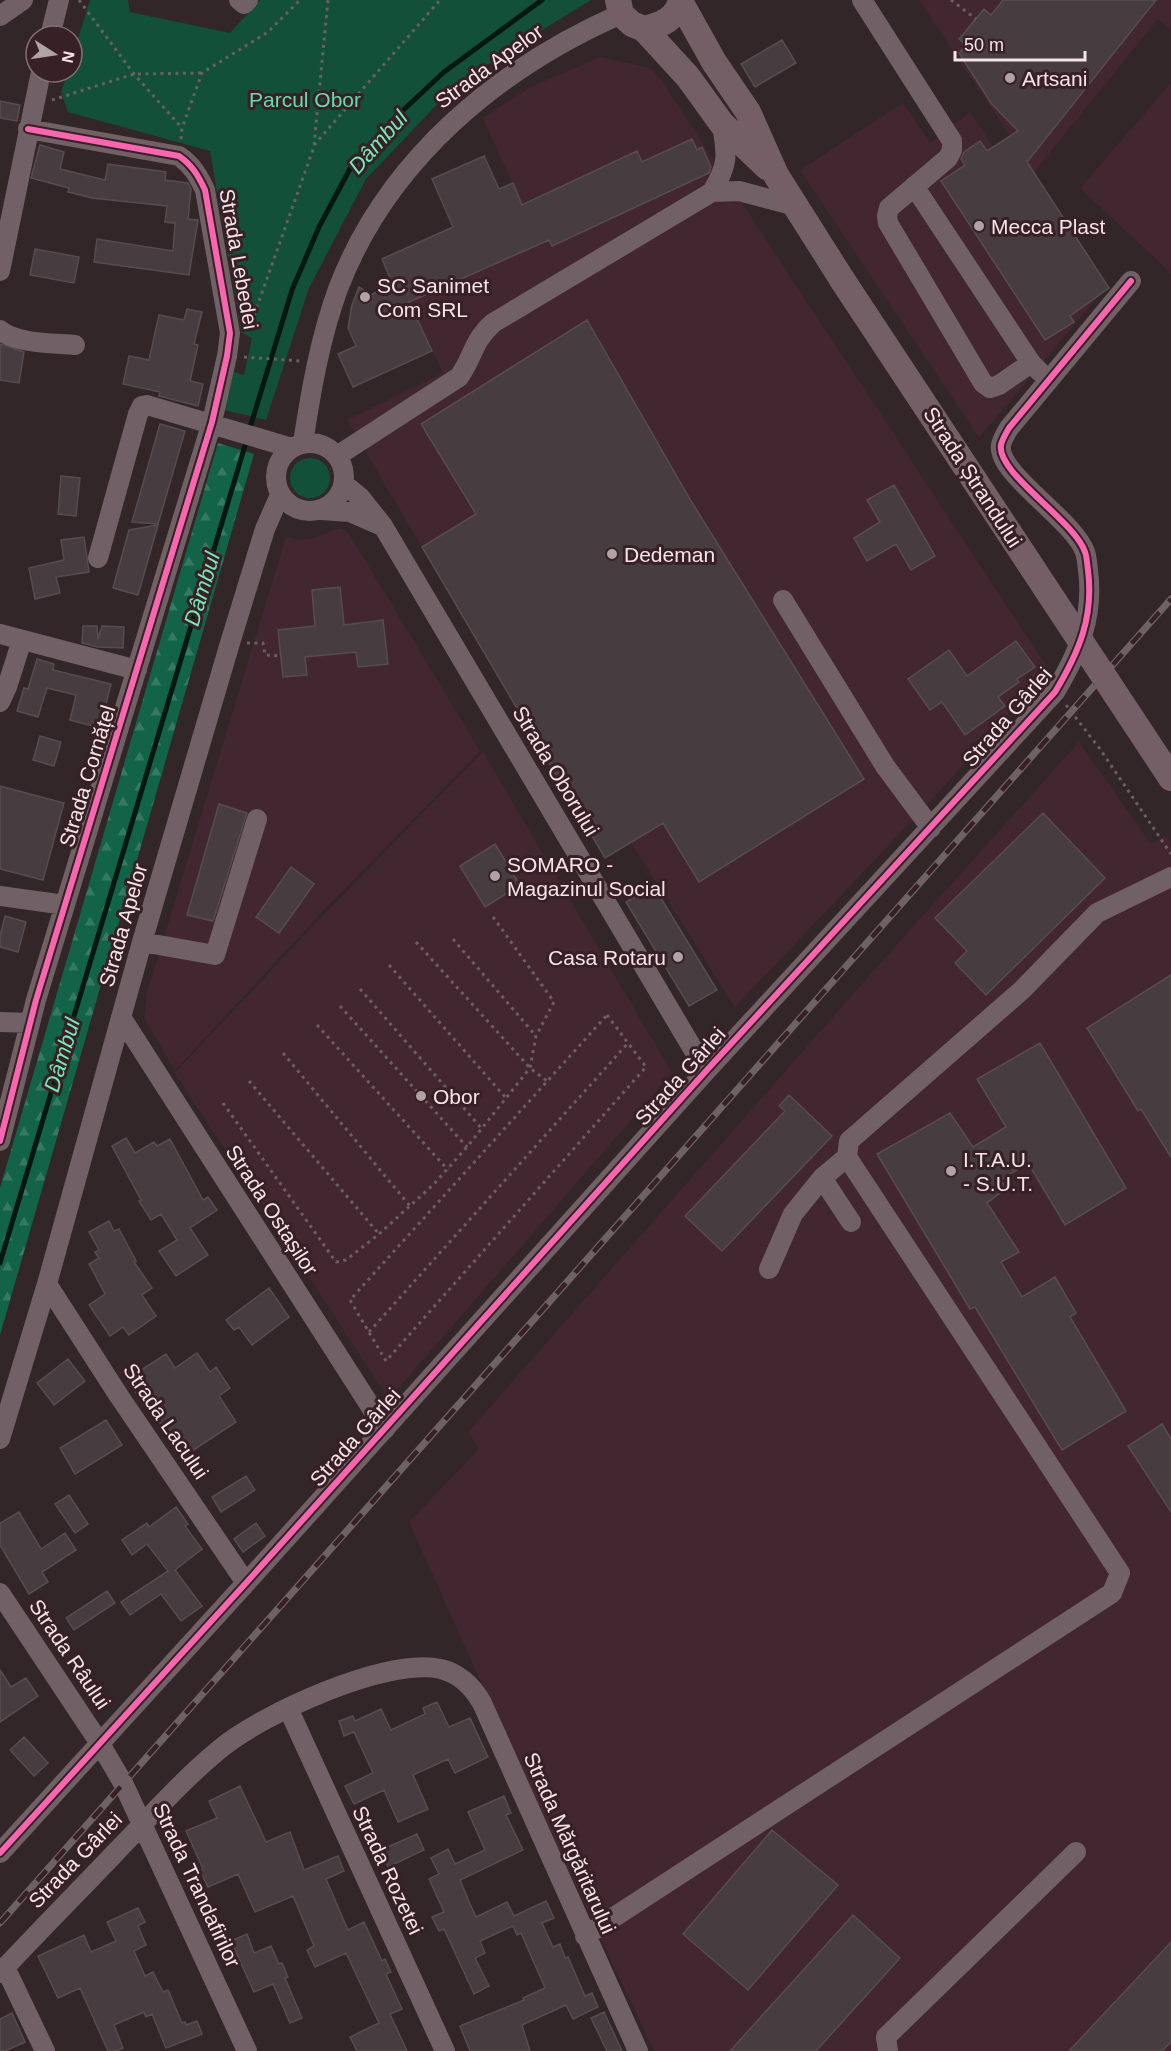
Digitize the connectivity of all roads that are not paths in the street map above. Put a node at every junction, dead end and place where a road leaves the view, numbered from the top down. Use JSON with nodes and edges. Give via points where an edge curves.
{"nodes":[{"id":1,"x":23,"y":0,"type":"edge"},
{"id":2,"x":59,"y":0,"type":"edge"},
{"id":3,"x":239,"y":0,"type":"edge"},
{"id":4,"x":248,"y":0,"type":"edge"},
{"id":5,"x":862,"y":0,"type":"edge"},
{"id":6,"x":681,"y":2,"type":"edge"},
{"id":7,"x":619,"y":7,"type":"edge"},
{"id":8,"x":0,"y":16,"type":"edge"},
{"id":9,"x":53,"y":24,"type":"edge"},
{"id":10,"x":644,"y":29,"type":"junction"},
{"id":11,"x":38,"y":84,"type":"edge"},
{"id":12,"x":722,"y":124,"type":"junction"},
{"id":13,"x":28,"y":129,"type":"junction"},
{"id":14,"x":776,"y":175,"type":"junction"},
{"id":15,"x":914,"y":186,"type":"junction"},
{"id":16,"x":712,"y":192,"type":"junction"},
{"id":17,"x":796,"y":206,"type":"junction"},
{"id":18,"x":0,"y":271,"type":"edge"},
{"id":19,"x":1131,"y":281,"type":"dead end"},
{"id":20,"x":0,"y":330,"type":"edge"},
{"id":21,"x":75,"y":345,"type":"dead end"},
{"id":22,"x":1031,"y":363,"type":"junction"},
{"id":23,"x":1048,"y":381,"type":"junction"},
{"id":24,"x":308,"y":408,"type":"junction"},
{"id":25,"x":216,"y":424,"type":"junction"},
{"id":26,"x":297,"y":446,"type":"junction"},
{"id":27,"x":330,"y":451,"type":"junction"},
{"id":28,"x":344,"y":484,"type":"junction"},
{"id":29,"x":280,"y":495,"type":"junction"},
{"id":30,"x":298,"y":510,"type":"junction"},
{"id":31,"x":321,"y":510,"type":"junction"},
{"id":32,"x":383,"y":526,"type":"junction"},
{"id":33,"x":265,"y":530,"type":"junction"},
{"id":34,"x":98,"y":558,"type":"dead end"},
{"id":35,"x":783,"y":600,"type":"dead end"},
{"id":36,"x":0,"y":634,"type":"edge"},
{"id":37,"x":22,"y":640,"type":"junction"},
{"id":38,"x":137,"y":670,"type":"junction"},
{"id":39,"x":0,"y":702,"type":"edge"},
{"id":40,"x":1171,"y":778,"type":"edge"},
{"id":41,"x":257,"y":819,"type":"dead end"},
{"id":42,"x":931,"y":828,"type":"junction"},
{"id":43,"x":1171,"y":877,"type":"edge"},
{"id":44,"x":0,"y":896,"type":"edge"},
{"id":45,"x":64,"y":905,"type":"junction"},
{"id":46,"x":142,"y":942,"type":"junction"},
{"id":47,"x":121,"y":1017,"type":"junction"},
{"id":48,"x":0,"y":1022,"type":"edge"},
{"id":49,"x":30,"y":1023,"type":"junction"},
{"id":50,"x":706,"y":1071,"type":"junction"},
{"id":51,"x":0,"y":1141,"type":"edge"},
{"id":52,"x":847,"y":1157,"type":"junction"},
{"id":53,"x":822,"y":1178,"type":"junction"},
{"id":54,"x":851,"y":1222,"type":"dead end"},
{"id":55,"x":768,"y":1269,"type":"dead end"},
{"id":56,"x":47,"y":1284,"type":"junction"},
{"id":57,"x":385,"y":1429,"type":"junction"},
{"id":58,"x":0,"y":1439,"type":"edge"},
{"id":59,"x":246,"y":1583,"type":"junction"},
{"id":60,"x":0,"y":1593,"type":"edge"},
{"id":61,"x":442,"y":1670,"type":"joint"},
{"id":62,"x":288,"y":1708,"type":"junction"},
{"id":63,"x":99,"y":1742,"type":"junction"},
{"id":64,"x":143,"y":1824,"type":"junction"},
{"id":65,"x":1076,"y":1852,"type":"dead end"},
{"id":66,"x":0,"y":1853,"type":"edge"},
{"id":67,"x":585,"y":1936,"type":"junction"},
{"id":68,"x":3,"y":1970,"type":"edge"},
{"id":69,"x":45,"y":2051,"type":"edge"},
{"id":70,"x":247,"y":2051,"type":"edge"},
{"id":71,"x":445,"y":2051,"type":"edge"},
{"id":72,"x":638,"y":2051,"type":"edge"},
{"id":73,"x":888,"y":2051,"type":"edge"}],
"edges":[{"from":1,"to":8,"type":"street"},
{"from":2,"to":9,"type":"street"},
{"from":3,"to":4,"type":"street","via":[[244,4]]},
{"from":5,"to":15,"type":"street","via":[[952,141],[948,158]]},
{"from":6,"to":10,"type":"main road","name":"Strada Ștrandului","via":[[673,16],[660,26]]},
{"from":6,"to":14,"type":"main road","name":"Strada Ștrandului","via":[[714,62],[748,112]]},
{"from":7,"to":10,"type":"main road","via":[[632,24]]},
{"from":7,"to":24,"type":"street","name":"Strada Apelor","via":[[471,104],[389,194],[339,288]]},
{"from":10,"to":12,"type":"main road","name":"Strada Ștrandului","via":[[688,77]]},
{"from":11,"to":13,"type":"street"},
{"from":12,"to":14,"type":"main road","name":"Strada Ștrandului"},
{"from":12,"to":16,"type":"street","via":[[727,155],[723,173]]},
{"from":13,"to":18,"type":"street"},
{"from":13,"to":25,"type":"street","name":"Strada Lebedei","via":[[179,156],[196,172],[205,190],[230,333]]},
{"from":14,"to":17,"type":"main road","name":"Strada Ștrandului"},
{"from":15,"to":22,"type":"street"},
{"from":15,"to":22,"type":"street","via":[[889,208],[888,223],[983,383],[990,388],[999,385]]},
{"from":16,"to":17,"type":"street","via":[[739,191]]},
{"from":16,"to":27,"type":"street","via":[[493,323],[481,334],[459,377]]},
{"from":17,"to":40,"type":"main road","name":"Strada Ștrandului","bridge":true},
{"from":19,"to":23,"type":"street","name":"Strada Gârlei"},
{"from":20,"to":21,"type":"street","via":[[18,339]]},
{"from":22,"to":23,"type":"street"},
{"from":23,"to":42,"type":"street","name":"Strada Gârlei","via":[[1009,428],[1001,446],[1005,463],[1071,529],[1086,552],[1088,617],[1070,667],[1055,692]]},
{"from":24,"to":26,"type":"street","name":"Strada Apelor"},
{"from":24,"to":27,"type":"street"},
{"from":25,"to":26,"type":"street"},
{"from":25,"to":34,"type":"street","via":[[142,406]]},
{"from":25,"to":38,"type":"street","name":"Strada Cornățel"},
{"from":26,"to":27,"type":"street","via":[[313,443]]},
{"from":26,"to":29,"type":"street","via":[[284,454],[278,464],[275,474]]},
{"from":27,"to":28,"type":"street","via":[[342,464]]},
{"from":28,"to":31,"type":"street","via":[[332,504]]},
{"from":28,"to":32,"type":"street","name":"Strada Oborului"},
{"from":29,"to":30,"type":"street"},
{"from":29,"to":33,"type":"street","name":"Strada Apelor"},
{"from":30,"to":31,"type":"street"},
{"from":30,"to":33,"type":"street"},
{"from":31,"to":32,"type":"street","via":[[350,512]]},
{"from":32,"to":50,"type":"street","name":"Strada Oborului"},
{"from":33,"to":46,"type":"street","name":"Strada Apelor"},
{"from":35,"to":42,"type":"street","via":[[885,766]]},
{"from":36,"to":37,"type":"street"},
{"from":37,"to":38,"type":"street"},
{"from":37,"to":39,"type":"street"},
{"from":38,"to":45,"type":"street","name":"Strada Cornățel"},
{"from":41,"to":46,"type":"street","via":[[215,955]]},
{"from":42,"to":50,"type":"street","name":"Strada Gârlei"},
{"from":43,"to":52,"type":"street","via":[[1097,913],[1022,990],[849,1141]]},
{"from":44,"to":45,"type":"street"},
{"from":45,"to":49,"type":"street","name":"Strada Cornățel"},
{"from":46,"to":47,"type":"street","name":"Strada Apelor"},
{"from":47,"to":56,"type":"street","name":"Strada Apelor"},
{"from":47,"to":57,"type":"street","name":"Strada Ostașilor"},
{"from":48,"to":49,"type":"street"},
{"from":49,"to":51,"type":"street","name":"Strada Cornățel"},
{"from":50,"to":57,"type":"street","name":"Strada Gârlei"},
{"from":52,"to":53,"type":"street"},
{"from":52,"to":67,"type":"street","via":[[1119,1573],[1112,1593]]},
{"from":53,"to":54,"type":"street"},
{"from":53,"to":55,"type":"street","via":[[793,1214]]},
{"from":56,"to":58,"type":"street","name":"Strada Apelor"},
{"from":56,"to":59,"type":"street","name":"Strada Lacului"},
{"from":57,"to":59,"type":"street","name":"Strada Gârlei"},
{"from":59,"to":63,"type":"street","name":"Strada Gârlei"},
{"from":60,"to":63,"type":"street","name":"Strada Râului"},
{"from":61,"to":62,"type":"street","name":"Strada Gârlei","via":[[375,1674]]},
{"from":61,"to":67,"type":"street","name":"Strada Mărgăritarului","via":[[465,1681],[482,1703]]},
{"from":62,"to":64,"type":"street","name":"Strada Gârlei","via":[[220,1749]]},
{"from":62,"to":71,"type":"street","name":"Strada Rozetei"},
{"from":63,"to":64,"type":"street","name":"Strada Trandafirilor"},
{"from":63,"to":66,"type":"street","name":"Strada Gârlei"},
{"from":64,"to":68,"type":"street","name":"Strada Gârlei"},
{"from":64,"to":70,"type":"street","name":"Strada Trandafirilor"},
{"from":65,"to":73,"type":"street","via":[[886,2037]]},
{"from":67,"to":72,"type":"street","name":"Strada Mărgăritarului"},
{"from":68,"to":69,"type":"street"}]}
